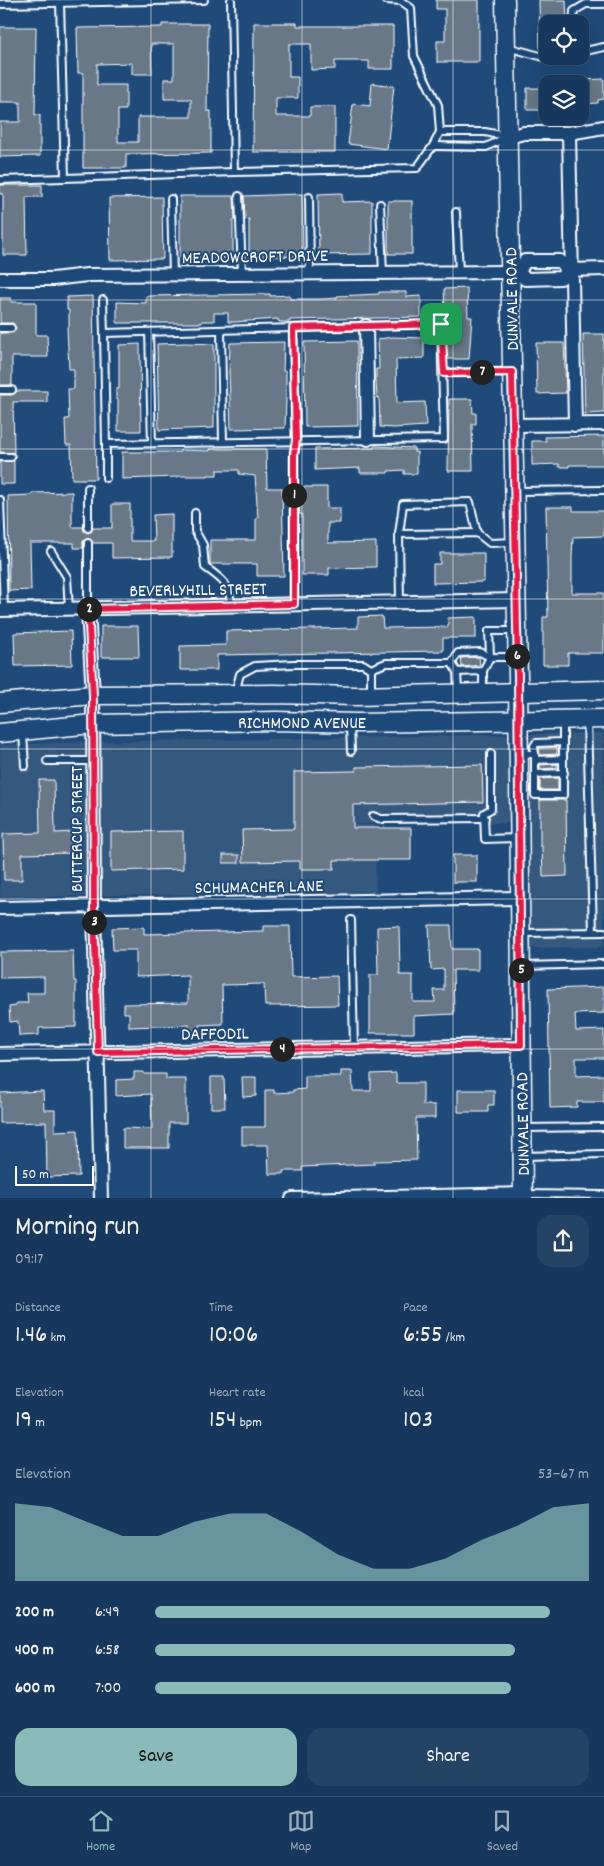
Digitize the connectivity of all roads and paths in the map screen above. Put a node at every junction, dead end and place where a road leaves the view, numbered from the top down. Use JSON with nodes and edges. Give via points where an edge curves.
{"nodes":[{"id":1,"x":204,"y":0,"type":"edge"},
{"id":2,"x":231,"y":0,"type":"edge"},
{"id":3,"x":386,"y":0,"type":"edge"},
{"id":4,"x":505,"y":0,"type":"edge"},
{"id":5,"x":60,"y":3,"type":"junction"},
{"id":6,"x":0,"y":4,"type":"edge"},
{"id":7,"x":604,"y":4,"type":"edge"},
{"id":8,"x":574,"y":15,"type":"edge"},
{"id":9,"x":506,"y":47,"type":"junction"},
{"id":10,"x":604,"y":47,"type":"edge"},
{"id":11,"x":589,"y":50,"type":"edge"},
{"id":12,"x":539,"y":56,"type":"edge"},
{"id":13,"x":604,"y":127,"type":"edge"},
{"id":14,"x":440,"y":132,"type":"junction"},
{"id":15,"x":570,"y":133,"type":"junction"},
{"id":16,"x":516,"y":135,"type":"junction"},
{"id":17,"x":433,"y":146,"type":"junction"},
{"id":18,"x":234,"y":172,"type":"junction"},
{"id":19,"x":65,"y":178,"type":"junction"},
{"id":20,"x":0,"y":180,"type":"edge"},
{"id":21,"x":239,"y":196,"type":"dead end"},
{"id":22,"x":309,"y":197,"type":"dead end"},
{"id":23,"x":171,"y":199,"type":"dead end"},
{"id":24,"x":380,"y":204,"type":"dead end"},
{"id":25,"x":456,"y":212,"type":"dead end"},
{"id":26,"x":604,"y":269,"type":"edge"},
{"id":27,"x":571,"y":270,"type":"junction"},
{"id":28,"x":459,"y":272,"type":"junction"},
{"id":29,"x":515,"y":272,"type":"junction"},
{"id":30,"x":383,"y":273,"type":"junction"},
{"id":31,"x":242,"y":274,"type":"junction"},
{"id":32,"x":310,"y":274,"type":"junction"},
{"id":33,"x":173,"y":275,"type":"junction"},
{"id":34,"x":0,"y":279,"type":"edge"},
{"id":35,"x":103,"y":300,"type":"dead end"},
{"id":36,"x":366,"y":326,"type":"junction"},
{"id":37,"x":0,"y":328,"type":"edge"},
{"id":38,"x":11,"y":328,"type":"dead end"},
{"id":39,"x":293,"y":328,"type":"junction"},
{"id":40,"x":221,"y":330,"type":"junction"},
{"id":41,"x":149,"y":332,"type":"junction"},
{"id":42,"x":104,"y":333,"type":"junction"},
{"id":43,"x":512,"y":372,"type":"junction"},
{"id":44,"x":444,"y":373,"type":"junction"},
{"id":45,"x":0,"y":390,"type":"edge"},
{"id":46,"x":12,"y":390,"type":"dead end"},
{"id":47,"x":575,"y":424,"type":"junction"},
{"id":48,"x":604,"y":424,"type":"edge"},
{"id":49,"x":513,"y":425,"type":"junction"},
{"id":50,"x":296,"y":440,"type":"junction"},
{"id":51,"x":368,"y":440,"type":"junction"},
{"id":52,"x":223,"y":442,"type":"junction"},
{"id":53,"x":152,"y":443,"type":"junction"},
{"id":54,"x":106,"y":444,"type":"junction"},
{"id":55,"x":0,"y":457,"type":"edge"},
{"id":56,"x":11,"y":457,"type":"dead end"},
{"id":57,"x":106,"y":478,"type":"dead end"},
{"id":58,"x":88,"y":488,"type":"dead end"},
{"id":59,"x":604,"y":490,"type":"edge"},
{"id":60,"x":523,"y":491,"type":"junction"},
{"id":61,"x":0,"y":500,"type":"edge"},
{"id":62,"x":195,"y":513,"type":"dead end"},
{"id":63,"x":88,"y":528,"type":"dead end"},
{"id":64,"x":477,"y":533,"type":"junction"},
{"id":65,"x":399,"y":534,"type":"junction"},
{"id":66,"x":515,"y":542,"type":"junction"},
{"id":67,"x":88,"y":543,"type":"dead end"},
{"id":68,"x":51,"y":551,"type":"dead end"},
{"id":69,"x":516,"y":600,"type":"junction"},
{"id":70,"x":400,"y":602,"type":"junction"},
{"id":71,"x":294,"y":604,"type":"junction"},
{"id":72,"x":231,"y":606,"type":"junction"},
{"id":73,"x":70,"y":609,"type":"junction"},
{"id":74,"x":88,"y":609,"type":"junction"},
{"id":75,"x":2,"y":610,"type":"edge"},
{"id":76,"x":517,"y":631,"type":"junction"},
{"id":77,"x":490,"y":657,"type":"junction"},
{"id":78,"x":517,"y":657,"type":"junction"},
{"id":79,"x":452,"y":663,"type":"junction"},
{"id":80,"x":371,"y":669,"type":"junction"},
{"id":81,"x":483,"y":671,"type":"junction"},
{"id":82,"x":456,"y":672,"type":"junction"},
{"id":83,"x":604,"y":690,"type":"edge"},
{"id":84,"x":518,"y":691,"type":"junction"},
{"id":85,"x":483,"y":692,"type":"junction"},
{"id":86,"x":458,"y":693,"type":"junction"},
{"id":87,"x":231,"y":694,"type":"junction"},
{"id":88,"x":93,"y":695,"type":"junction"},
{"id":89,"x":371,"y":695,"type":"junction"},
{"id":90,"x":0,"y":703,"type":"edge"},
{"id":91,"x":518,"y":719,"type":"junction"},
{"id":92,"x":563,"y":719,"type":"junction"},
{"id":93,"x":596,"y":719,"type":"edge"},
{"id":94,"x":229,"y":722,"type":"junction"},
{"id":95,"x":350,"y":723,"type":"junction"},
{"id":96,"x":370,"y":723,"type":"junction"},
{"id":97,"x":93,"y":724,"type":"junction"},
{"id":98,"x":23,"y":731,"type":"junction"},
{"id":99,"x":0,"y":733,"type":"edge"},
{"id":100,"x":563,"y":742,"type":"junction"},
{"id":101,"x":350,"y":751,"type":"dead end"},
{"id":102,"x":491,"y":754,"type":"dead end"},
{"id":103,"x":529,"y":756,"type":"junction"},
{"id":104,"x":563,"y":759,"type":"junction"},
{"id":105,"x":47,"y":761,"type":"dead end"},
{"id":106,"x":92,"y":761,"type":"junction"},
{"id":107,"x":25,"y":766,"type":"dead end"},
{"id":108,"x":564,"y":773,"type":"junction"},
{"id":109,"x":535,"y":774,"type":"junction"},
{"id":110,"x":526,"y":783,"type":"junction"},
{"id":111,"x":373,"y":816,"type":"dead end"},
{"id":112,"x":485,"y":818,"type":"junction"},
{"id":113,"x":519,"y":838,"type":"junction"},
{"id":114,"x":520,"y":898,"type":"junction"},
{"id":115,"x":94,"y":907,"type":"junction"},
{"id":116,"x":0,"y":908,"type":"edge"},
{"id":117,"x":352,"y":920,"type":"dead end"},
{"id":118,"x":593,"y":932,"type":"junction"},
{"id":119,"x":604,"y":932,"type":"edge"},
{"id":120,"x":520,"y":933,"type":"junction"},
{"id":121,"x":604,"y":964,"type":"edge"},
{"id":122,"x":520,"y":966,"type":"junction"},
{"id":123,"x":521,"y":1045,"type":"junction"},
{"id":124,"x":354,"y":1048,"type":"junction"},
{"id":125,"x":98,"y":1052,"type":"junction"},
{"id":126,"x":0,"y":1054,"type":"edge"},
{"id":127,"x":604,"y":1127,"type":"edge"},
{"id":128,"x":522,"y":1128,"type":"junction"},
{"id":129,"x":604,"y":1154,"type":"edge"},
{"id":130,"x":522,"y":1156,"type":"junction"},
{"id":131,"x":604,"y":1195,"type":"edge"},
{"id":132,"x":523,"y":1196,"type":"edge"},
{"id":133,"x":101,"y":1198,"type":"edge"},
{"id":134,"x":292,"y":1198,"type":"edge"}],
"edges":[{"from":1,"to":5,"type":"lane"},
{"from":2,"to":18,"type":"lane"},
{"from":3,"to":14,"type":"lane","via":[[401,1],[411,8],[414,56],[438,105]]},
{"from":4,"to":9,"type":"main road","name":"DUNVALE ROAD"},
{"from":5,"to":6,"type":"lane"},
{"from":5,"to":19,"type":"lane"},
{"from":7,"to":8,"type":"lane","via":[[586,4],[574,11]]},
{"from":9,"to":12,"type":"lane"},
{"from":9,"to":16,"type":"main road","name":"DUNVALE ROAD"},
{"from":10,"to":11,"type":"lane"},
{"from":13,"to":15,"type":"street"},
{"from":14,"to":16,"type":"lane"},
{"from":14,"to":17,"type":"lane"},
{"from":15,"to":16,"type":"street"},
{"from":15,"to":27,"type":"street"},
{"from":16,"to":17,"type":"lane","via":[[486,147]]},
{"from":16,"to":29,"type":"main road","name":"DUNVALE ROAD"},
{"from":17,"to":18,"type":"lane","via":[[417,168]]},
{"from":18,"to":19,"type":"lane"},
{"from":19,"to":20,"type":"lane"},
{"from":21,"to":31,"type":"lane"},
{"from":22,"to":32,"type":"lane"},
{"from":23,"to":33,"type":"lane"},
{"from":24,"to":30,"type":"lane"},
{"from":25,"to":28,"type":"lane"},
{"from":26,"to":27,"type":"street"},
{"from":27,"to":29,"type":"street","via":[[561,278],[525,279]]},
{"from":27,"to":29,"type":"street","via":[[560,261],[525,261]]},
{"from":27,"to":47,"type":"street"},
{"from":28,"to":29,"type":"street","name":"MEADOWCROFT DRIVE"},
{"from":28,"to":30,"type":"street","name":"MEADOWCROFT DRIVE"},
{"from":29,"to":43,"type":"main road","name":"DUNVALE ROAD"},
{"from":30,"to":32,"type":"street","name":"MEADOWCROFT DRIVE"},
{"from":31,"to":32,"type":"street","name":"MEADOWCROFT DRIVE"},
{"from":31,"to":33,"type":"street","name":"MEADOWCROFT DRIVE"},
{"from":33,"to":34,"type":"street","name":"MEADOWCROFT DRIVE"},
{"from":35,"to":42,"type":"lane"},
{"from":36,"to":39,"type":"lane"},
{"from":36,"to":44,"type":"lane","via":[[441,324]]},
{"from":36,"to":51,"type":"street"},
{"from":37,"to":38,"type":"lane"},
{"from":39,"to":40,"type":"lane"},
{"from":39,"to":50,"type":"lane"},
{"from":40,"to":41,"type":"lane"},
{"from":40,"to":52,"type":"lane"},
{"from":41,"to":42,"type":"lane"},
{"from":41,"to":53,"type":"lane"},
{"from":42,"to":54,"type":"lane"},
{"from":43,"to":44,"type":"lane"},
{"from":43,"to":49,"type":"main road","name":"DUNVALE ROAD"},
{"from":44,"to":51,"type":"lane","via":[[444,439]]},
{"from":45,"to":46,"type":"lane"},
{"from":47,"to":48,"type":"street"},
{"from":47,"to":49,"type":"street"},
{"from":49,"to":60,"type":"main road","name":"DUNVALE ROAD"},
{"from":50,"to":51,"type":"lane"},
{"from":50,"to":52,"type":"lane"},
{"from":50,"to":71,"type":"lane"},
{"from":52,"to":53,"type":"lane"},
{"from":53,"to":54,"type":"lane"},
{"from":54,"to":57,"type":"lane"},
{"from":55,"to":56,"type":"lane"},
{"from":58,"to":63,"type":"lane"},
{"from":59,"to":60,"type":"lane"},
{"from":60,"to":66,"type":"main road","name":"DUNVALE ROAD"},
{"from":61,"to":75,"type":"lane"},
{"from":62,"to":72,"type":"lane","via":[[195,531],[203,545],[205,567],[222,578],[231,591]]},
{"from":64,"to":65,"type":"lane"},
{"from":64,"to":65,"type":"lane","via":[[470,502],[403,504]]},
{"from":64,"to":66,"type":"lane","via":[[490,543]]},
{"from":65,"to":70,"type":"lane"},
{"from":66,"to":69,"type":"main road","name":"DUNVALE ROAD"},
{"from":67,"to":74,"type":"lane"},
{"from":68,"to":73,"type":"lane","via":[[67,578]]},
{"from":69,"to":70,"type":"street","name":"BEVERLYHILL STREET"},
{"from":69,"to":76,"type":"main road","name":"DUNVALE ROAD"},
{"from":70,"to":71,"type":"street","name":"BEVERLYHILL STREET"},
{"from":71,"to":72,"type":"street","name":"BEVERLYHILL STREET"},
{"from":72,"to":74,"type":"street","name":"BEVERLYHILL STREET"},
{"from":73,"to":74,"type":"street","name":"BEVERLYHILL STREET"},
{"from":73,"to":75,"type":"street","name":"BEVERLYHILL STREET"},
{"from":74,"to":88,"type":"street","name":"BUTTERCUP STREET"},
{"from":76,"to":77,"type":"lane","via":[[489,631]]},
{"from":76,"to":78,"type":"main road","name":"DUNVALE ROAD"},
{"from":77,"to":78,"type":"lane"},
{"from":77,"to":79,"type":"lane","via":[[480,652],[458,653]]},
{"from":77,"to":81,"type":"lane"},
{"from":78,"to":84,"type":"main road","name":"DUNVALE ROAD"},
{"from":79,"to":80,"type":"lane","via":[[386,663]]},
{"from":79,"to":82,"type":"lane"},
{"from":80,"to":87,"type":"lane","via":[[363,664],[255,666],[240,674]]},
{"from":80,"to":89,"type":"lane"},
{"from":81,"to":82,"type":"lane"},
{"from":81,"to":85,"type":"lane"},
{"from":82,"to":86,"type":"lane"},
{"from":83,"to":84,"type":"main road","name":"RICHMOND AVENUE"},
{"from":84,"to":85,"type":"main road","name":"RICHMOND AVENUE"},
{"from":84,"to":91,"type":"main road","name":"DUNVALE ROAD"},
{"from":85,"to":86,"type":"main road","name":"RICHMOND AVENUE"},
{"from":86,"to":89,"type":"main road","name":"RICHMOND AVENUE"},
{"from":87,"to":88,"type":"main road","name":"RICHMOND AVENUE"},
{"from":87,"to":89,"type":"main road","name":"RICHMOND AVENUE"},
{"from":87,"to":94,"type":"main road"},
{"from":88,"to":90,"type":"main road","name":"RICHMOND AVENUE"},
{"from":88,"to":97,"type":"street","name":"BUTTERCUP STREET"},
{"from":89,"to":96,"type":"main road"},
{"from":91,"to":92,"type":"main road","name":"RICHMOND AVENUE"},
{"from":91,"to":96,"type":"main road","name":"RICHMOND AVENUE"},
{"from":91,"to":103,"type":"main road","name":"DUNVALE ROAD"},
{"from":92,"to":93,"type":"main road","name":"RICHMOND AVENUE"},
{"from":92,"to":100,"type":"lane"},
{"from":93,"to":118,"type":"lane"},
{"from":94,"to":95,"type":"main road","name":"RICHMOND AVENUE"},
{"from":94,"to":97,"type":"main road","name":"RICHMOND AVENUE"},
{"from":95,"to":96,"type":"main road","name":"RICHMOND AVENUE"},
{"from":95,"to":101,"type":"lane"},
{"from":97,"to":98,"type":"main road","name":"RICHMOND AVENUE"},
{"from":97,"to":106,"type":"street","name":"BUTTERCUP STREET"},
{"from":98,"to":99,"type":"main road","name":"RICHMOND AVENUE"},
{"from":98,"to":107,"type":"lane"},
{"from":100,"to":103,"type":"lane","via":[[536,743]]},
{"from":100,"to":104,"type":"lane"},
{"from":102,"to":112,"type":"lane","via":[[491,809],[484,813]]},
{"from":103,"to":104,"type":"lane"},
{"from":103,"to":109,"type":"lane"},
{"from":103,"to":110,"type":"main road","name":"DUNVALE ROAD"},
{"from":104,"to":108,"type":"lane"},
{"from":105,"to":106,"type":"lane"},
{"from":106,"to":115,"type":"street","name":"BUTTERCUP STREET"},
{"from":108,"to":109,"type":"lane"},
{"from":108,"to":110,"type":"lane","via":[[563,795],[536,796]]},
{"from":109,"to":110,"type":"lane"},
{"from":110,"to":113,"type":"main road","name":"DUNVALE ROAD"},
{"from":111,"to":112,"type":"lane","via":[[380,819]]},
{"from":112,"to":113,"type":"lane","via":[[485,839]]},
{"from":113,"to":114,"type":"main road","name":"DUNVALE ROAD"},
{"from":114,"to":115,"type":"street","name":"SCHUMACHER LANE"},
{"from":114,"to":120,"type":"main road","name":"DUNVALE ROAD"},
{"from":115,"to":116,"type":"street","name":"SCHUMACHER LANE"},
{"from":115,"to":125,"type":"street","name":"BUTTERCUP STREET"},
{"from":117,"to":124,"type":"lane"},
{"from":118,"to":119,"type":"lane"},
{"from":118,"to":120,"type":"lane"},
{"from":120,"to":122,"type":"main road","name":"DUNVALE ROAD"},
{"from":121,"to":122,"type":"lane"},
{"from":122,"to":123,"type":"main road","name":"DUNVALE ROAD"},
{"from":123,"to":124,"type":"street","name":"DAFFODIL"},
{"from":123,"to":128,"type":"main road","name":"DUNVALE ROAD"},
{"from":124,"to":125,"type":"street","name":"DAFFODIL"},
{"from":125,"to":126,"type":"street","name":"DAFFODIL"},
{"from":125,"to":133,"type":"street","name":"BUTTERCUP STREET"},
{"from":127,"to":128,"type":"lane"},
{"from":128,"to":130,"type":"main road","name":"DUNVALE ROAD"},
{"from":129,"to":130,"type":"lane"},
{"from":130,"to":132,"type":"main road","name":"DUNVALE ROAD"},
{"from":131,"to":132,"type":"lane"},
{"from":132,"to":134,"type":"street"}]}
